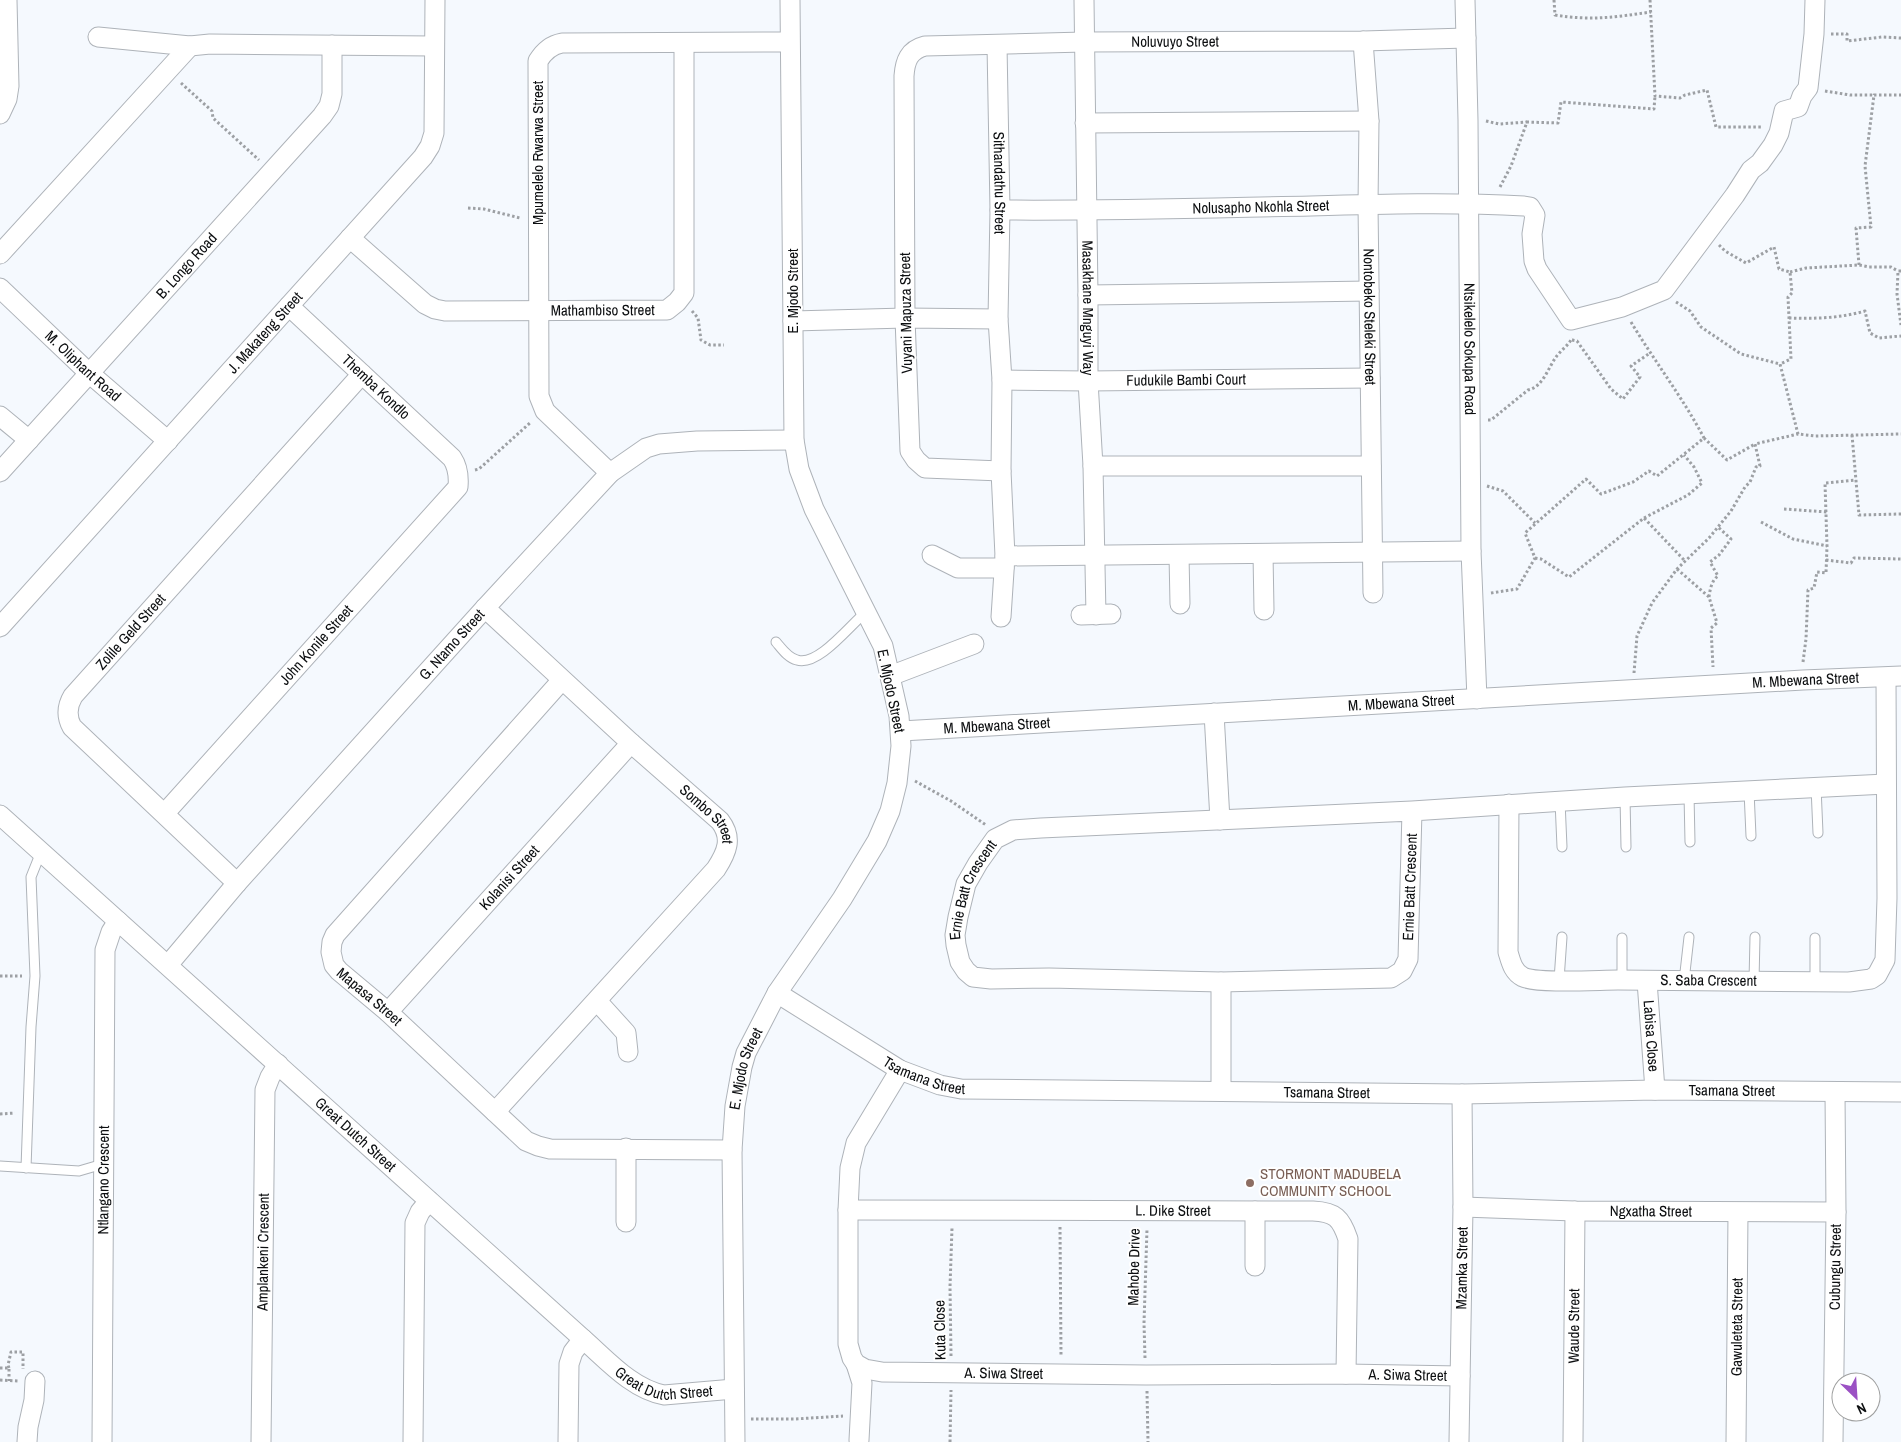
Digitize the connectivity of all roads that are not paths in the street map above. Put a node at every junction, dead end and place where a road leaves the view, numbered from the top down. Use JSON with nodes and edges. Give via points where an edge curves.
{"nodes":[{"id":1,"x":7,"y":0,"type":"edge"},
{"id":2,"x":435,"y":0,"type":"edge"},
{"id":3,"x":790,"y":0,"type":"edge"},
{"id":4,"x":1084,"y":0,"type":"edge"},
{"id":5,"x":1465,"y":0,"type":"edge"},
{"id":6,"x":1815,"y":0,"type":"edge"},
{"id":7,"x":98,"y":37,"type":"dead end"},
{"id":8,"x":1466,"y":38,"type":"junction"},
{"id":9,"x":1363,"y":41,"type":"junction"},
{"id":10,"x":789,"y":42,"type":"junction"},
{"id":11,"x":1084,"y":42,"type":"junction"},
{"id":12,"x":3,"y":43,"type":"edge"},
{"id":13,"x":684,"y":43,"type":"junction"},
{"id":14,"x":332,"y":45,"type":"junction"},
{"id":15,"x":997,"y":45,"type":"junction"},
{"id":16,"x":190,"y":46,"type":"junction"},
{"id":17,"x":434,"y":46,"type":"junction"},
{"id":18,"x":904,"y":76,"type":"joint"},
{"id":19,"x":0,"y":114,"type":"edge"},
{"id":20,"x":1369,"y":121,"type":"junction"},
{"id":21,"x":1085,"y":123,"type":"junction"},
{"id":22,"x":1468,"y":204,"type":"junction"},
{"id":23,"x":1368,"y":205,"type":"junction"},
{"id":24,"x":1000,"y":210,"type":"junction"},
{"id":25,"x":1087,"y":211,"type":"junction"},
{"id":26,"x":350,"y":238,"type":"junction"},
{"id":27,"x":0,"y":254,"type":"edge"},
{"id":28,"x":0,"y":288,"type":"edge"},
{"id":29,"x":1369,"y":291,"type":"junction"},
{"id":30,"x":1088,"y":295,"type":"junction"},
{"id":31,"x":289,"y":306,"type":"junction"},
{"id":32,"x":538,"y":310,"type":"junction"},
{"id":33,"x":906,"y":318,"type":"junction"},
{"id":34,"x":998,"y":319,"type":"junction"},
{"id":35,"x":793,"y":321,"type":"junction"},
{"id":36,"x":89,"y":373,"type":"junction"},
{"id":37,"x":362,"y":374,"type":"junction"},
{"id":38,"x":1370,"y":378,"type":"junction"},
{"id":39,"x":1002,"y":380,"type":"junction"},
{"id":40,"x":1088,"y":381,"type":"junction"},
{"id":41,"x":0,"y":416,"type":"edge"},
{"id":42,"x":29,"y":440,"type":"junction"},
{"id":43,"x":794,"y":440,"type":"junction"},
{"id":44,"x":168,"y":441,"type":"junction"},
{"id":45,"x":1093,"y":466,"type":"junction"},
{"id":46,"x":1371,"y":466,"type":"junction"},
{"id":47,"x":1001,"y":471,"type":"junction"},
{"id":48,"x":0,"y":472,"type":"edge"},
{"id":49,"x":458,"y":472,"type":"joint"},
{"id":50,"x":610,"y":473,"type":"junction"},
{"id":51,"x":1373,"y":551,"type":"junction"},
{"id":52,"x":1471,"y":551,"type":"junction"},
{"id":53,"x":1095,"y":554,"type":"junction"},
{"id":54,"x":1263,"y":554,"type":"junction"},
{"id":55,"x":932,"y":555,"type":"dead end"},
{"id":56,"x":1178,"y":555,"type":"junction"},
{"id":57,"x":1005,"y":562,"type":"junction"},
{"id":58,"x":1374,"y":593,"type":"dead end"},
{"id":59,"x":1180,"y":605,"type":"dead end"},
{"id":60,"x":485,"y":608,"type":"junction"},
{"id":61,"x":1265,"y":610,"type":"dead end"},
{"id":62,"x":866,"y":612,"type":"junction"},
{"id":63,"x":1096,"y":615,"type":"dead end"},
{"id":64,"x":1003,"y":617,"type":"dead end"},
{"id":65,"x":0,"y":627,"type":"edge"},
{"id":66,"x":776,"y":642,"type":"dead end"},
{"id":67,"x":974,"y":644,"type":"dead end"},
{"id":68,"x":890,"y":676,"type":"junction"},
{"id":69,"x":1894,"y":677,"type":"edge"},
{"id":70,"x":562,"y":680,"type":"junction"},
{"id":71,"x":1477,"y":699,"type":"junction"},
{"id":72,"x":1214,"y":713,"type":"junction"},
{"id":73,"x":901,"y":731,"type":"junction"},
{"id":74,"x":631,"y":743,"type":"junction"},
{"id":75,"x":1886,"y":784,"type":"junction"},
{"id":76,"x":1816,"y":787,"type":"junction"},
{"id":77,"x":1749,"y":791,"type":"junction"},
{"id":78,"x":1689,"y":794,"type":"junction"},
{"id":79,"x":1625,"y":797,"type":"junction"},
{"id":80,"x":1560,"y":801,"type":"junction"},
{"id":81,"x":1509,"y":804,"type":"junction"},
{"id":82,"x":1412,"y":811,"type":"junction"},
{"id":83,"x":165,"y":813,"type":"junction"},
{"id":84,"x":0,"y":815,"type":"edge"},
{"id":85,"x":1220,"y":820,"type":"junction"},
{"id":86,"x":1818,"y":833,"type":"dead end"},
{"id":87,"x":1751,"y":836,"type":"dead end"},
{"id":88,"x":1690,"y":842,"type":"dead end"},
{"id":89,"x":1626,"y":846,"type":"dead end"},
{"id":90,"x":1562,"y":847,"type":"dead end"},
{"id":91,"x":41,"y":852,"type":"junction"},
{"id":92,"x":237,"y":883,"type":"junction"},
{"id":93,"x":118,"y":921,"type":"junction"},
{"id":94,"x":1562,"y":937,"type":"dead end"},
{"id":95,"x":1689,"y":937,"type":"dead end"},
{"id":96,"x":1755,"y":937,"type":"dead end"},
{"id":97,"x":1622,"y":938,"type":"dead end"},
{"id":98,"x":1815,"y":938,"type":"dead end"},
{"id":99,"x":168,"y":965,"type":"junction"},
{"id":100,"x":1559,"y":980,"type":"junction"},
{"id":101,"x":1622,"y":980,"type":"junction"},
{"id":102,"x":1647,"y":981,"type":"junction"},
{"id":103,"x":1684,"y":981,"type":"junction"},
{"id":104,"x":1754,"y":981,"type":"junction"},
{"id":105,"x":1221,"y":982,"type":"junction"},
{"id":106,"x":1815,"y":982,"type":"junction"},
{"id":107,"x":777,"y":992,"type":"junction"},
{"id":108,"x":597,"y":1001,"type":"junction"},
{"id":109,"x":388,"y":1012,"type":"junction"},
{"id":110,"x":628,"y":1052,"type":"dead end"},
{"id":111,"x":278,"y":1064,"type":"junction"},
{"id":112,"x":900,"y":1070,"type":"junction"},
{"id":113,"x":1654,"y":1090,"type":"junction"},
{"id":114,"x":1221,"y":1091,"type":"junction"},
{"id":115,"x":1901,"y":1092,"type":"edge"},
{"id":116,"x":1836,"y":1093,"type":"junction"},
{"id":117,"x":1462,"y":1094,"type":"junction"},
{"id":118,"x":495,"y":1112,"type":"junction"},
{"id":119,"x":626,"y":1148,"type":"junction"},
{"id":120,"x":732,"y":1150,"type":"junction"},
{"id":121,"x":103,"y":1164,"type":"junction"},
{"id":122,"x":0,"y":1166,"type":"edge"},
{"id":123,"x":26,"y":1168,"type":"junction"},
{"id":124,"x":430,"y":1201,"type":"junction"},
{"id":125,"x":1463,"y":1207,"type":"junction"},
{"id":126,"x":848,"y":1210,"type":"junction"},
{"id":127,"x":1255,"y":1211,"type":"junction"},
{"id":128,"x":1575,"y":1211,"type":"junction"},
{"id":129,"x":1738,"y":1212,"type":"junction"},
{"id":130,"x":1836,"y":1212,"type":"junction"},
{"id":131,"x":626,"y":1222,"type":"dead end"},
{"id":132,"x":1255,"y":1266,"type":"dead end"},
{"id":133,"x":583,"y":1339,"type":"junction"},
{"id":134,"x":856,"y":1364,"type":"junction"},
{"id":135,"x":1346,"y":1374,"type":"junction"},
{"id":136,"x":1460,"y":1376,"type":"junction"},
{"id":137,"x":35,"y":1381,"type":"dead end"},
{"id":138,"x":734,"y":1389,"type":"junction"},
{"id":139,"x":859,"y":1440,"type":"dead end"},
{"id":140,"x":27,"y":1442,"type":"edge"},
{"id":141,"x":102,"y":1442,"type":"edge"},
{"id":142,"x":261,"y":1442,"type":"edge"},
{"id":143,"x":414,"y":1442,"type":"edge"},
{"id":144,"x":568,"y":1442,"type":"edge"},
{"id":145,"x":736,"y":1442,"type":"edge"},
{"id":146,"x":1460,"y":1442,"type":"edge"},
{"id":147,"x":1574,"y":1442,"type":"edge"},
{"id":148,"x":1736,"y":1442,"type":"edge"},
{"id":149,"x":1833,"y":1442,"type":"edge"}],
"edges":[{"from":1,"to":12,"type":"street"},
{"from":2,"to":17,"type":"street","name":"J. Makateng Street"},
{"from":3,"to":10,"type":"street","name":"E. Mjodo Street"},
{"from":4,"to":11,"type":"street","name":"Masakhane Mnguyi Way"},
{"from":5,"to":8,"type":"street","name":"Ntsikelelo Sokupa Road"},
{"from":6,"to":22,"type":"street","name":"Nolusapho Nkohla Street","via":[[1808,88],[1798,107],[1784,111],[1779,133],[1764,159],[1752,170],[1664,290],[1622,307],[1571,320],[1537,269],[1532,249],[1535,215],[1530,207]]},
{"from":7,"to":16,"type":"street"},
{"from":8,"to":9,"type":"street","name":"Noluvuyo Street"},
{"from":8,"to":22,"type":"street","name":"Ntsikelelo Sokupa Road"},
{"from":9,"to":11,"type":"street","name":"Noluvuyo Street"},
{"from":9,"to":20,"type":"street","name":"Nontobeko Steleki Street"},
{"from":10,"to":13,"type":"street","name":"Mpumelelo Rwarwa Street"},
{"from":10,"to":35,"type":"street","name":"E. Mjodo Street"},
{"from":11,"to":15,"type":"street","name":"Noluvuyo Street"},
{"from":11,"to":21,"type":"street","name":"Masakhane Mnguyi Way"},
{"from":12,"to":19,"type":"street","via":[[9,86]]},
{"from":13,"to":32,"type":"street","name":"Mpumelelo Rwarwa Street","via":[[562,44],[542,55],[538,62]]},
{"from":13,"to":32,"type":"street","name":"Mathambiso Street","via":[[684,293],[662,312]]},
{"from":14,"to":16,"type":"street"},
{"from":14,"to":17,"type":"street"},
{"from":14,"to":36,"type":"street","name":"B. Longo Road","via":[[329,106]]},
{"from":15,"to":18,"type":"street","name":"Noluvuyo Street","via":[[918,48],[908,57]]},
{"from":15,"to":24,"type":"street","name":"Sithandathu Street"},
{"from":16,"to":27,"type":"street"},
{"from":17,"to":26,"type":"street","name":"J. Makateng Street","via":[[434,133],[430,146]]},
{"from":18,"to":33,"type":"street","name":"Vuyani Mapuza Street"},
{"from":20,"to":21,"type":"street"},
{"from":20,"to":23,"type":"street","name":"Nontobeko Steleki Street"},
{"from":21,"to":25,"type":"street","name":"Masakhane Mnguyi Way"},
{"from":22,"to":23,"type":"street","name":"Nolusapho Nkohla Street"},
{"from":22,"to":52,"type":"street","name":"Ntsikelelo Sokupa Road"},
{"from":23,"to":25,"type":"street","name":"Nolusapho Nkohla Street"},
{"from":23,"to":29,"type":"street","name":"Nontobeko Steleki Street"},
{"from":24,"to":25,"type":"street","name":"Nolusapho Nkohla Street"},
{"from":24,"to":34,"type":"street","name":"Sithandathu Street"},
{"from":25,"to":30,"type":"street","name":"Masakhane Mnguyi Way"},
{"from":26,"to":31,"type":"street","name":"J. Makateng Street"},
{"from":26,"to":32,"type":"street","name":"Mathambiso Street","via":[[425,304],[435,309]]},
{"from":28,"to":36,"type":"street","name":"M. Oliphant Road"},
{"from":29,"to":30,"type":"street"},
{"from":29,"to":38,"type":"street","name":"Nontobeko Steleki Street"},
{"from":30,"to":40,"type":"street","name":"Masakhane Mnguyi Way"},
{"from":31,"to":37,"type":"street","name":"Themba Kondlo"},
{"from":31,"to":44,"type":"street","name":"J. Makateng Street"},
{"from":32,"to":50,"type":"street","name":"Mpumelelo Rwarwa Street","via":[[539,396],[545,411]]},
{"from":33,"to":34,"type":"street"},
{"from":33,"to":35,"type":"street"},
{"from":33,"to":47,"type":"street","name":"Vuyani Mapuza Street","via":[[910,451],[924,468]]},
{"from":34,"to":39,"type":"street","name":"Sithandathu Street"},
{"from":35,"to":43,"type":"street","name":"E. Mjodo Street"},
{"from":36,"to":42,"type":"street","name":"B. Longo Road"},
{"from":36,"to":44,"type":"street","name":"M. Oliphant Road"},
{"from":37,"to":49,"type":"street","name":"Themba Kondlo","via":[[452,458]]},
{"from":37,"to":83,"type":"street","name":"Zolile Geld Street","via":[[69,704],[72,727]]},
{"from":38,"to":40,"type":"street","name":"Fudukile Bambi Court"},
{"from":38,"to":46,"type":"street","name":"Nontobeko Steleki Street"},
{"from":39,"to":40,"type":"street","name":"Fudukile Bambi Court"},
{"from":39,"to":47,"type":"street","name":"Sithandathu Street"},
{"from":40,"to":45,"type":"street","name":"Masakhane Mnguyi Way"},
{"from":41,"to":42,"type":"street"},
{"from":42,"to":48,"type":"street","name":"B. Longo Road"},
{"from":43,"to":50,"type":"street","name":"G. Ntamo Street","via":[[697,440],[659,444],[646,448]]},
{"from":43,"to":62,"type":"street","name":"E. Mjodo Street","via":[[799,469],[814,509]]},
{"from":44,"to":65,"type":"street","name":"J. Makateng Street"},
{"from":45,"to":46,"type":"street"},
{"from":45,"to":53,"type":"street","name":"Masakhane Mnguyi Way"},
{"from":46,"to":51,"type":"street","name":"Nontobeko Steleki Street"},
{"from":47,"to":57,"type":"street","name":"Sithandathu Street"},
{"from":49,"to":83,"type":"street","name":"John Konile Street","via":[[458,487]]},
{"from":50,"to":60,"type":"street","name":"G. Ntamo Street"},
{"from":51,"to":52,"type":"street"},
{"from":51,"to":54,"type":"street"},
{"from":51,"to":58,"type":"street","name":"Nontobeko Steleki Street"},
{"from":52,"to":71,"type":"street","name":"Ntsikelelo Sokupa Road"},
{"from":53,"to":56,"type":"street"},
{"from":53,"to":57,"type":"street"},
{"from":53,"to":63,"type":"street","name":"Masakhane Mnguyi Way"},
{"from":54,"to":56,"type":"street"},
{"from":54,"to":61,"type":"street"},
{"from":55,"to":57,"type":"street","via":[[958,568]]},
{"from":56,"to":59,"type":"street"},
{"from":57,"to":64,"type":"street","name":"Sithandathu Street"},
{"from":60,"to":70,"type":"street","name":"Sombo Street"},
{"from":60,"to":92,"type":"street","name":"G. Ntamo Street"},
{"from":62,"to":66,"type":"lane","via":[[821,654],[808,661],[794,660]]},
{"from":62,"to":68,"type":"street","name":"E. Mjodo Street","via":[[883,646]]},
{"from":67,"to":68,"type":"street"},
{"from":68,"to":73,"type":"street","name":"E. Mjodo Street"},
{"from":69,"to":71,"type":"street","name":"M. Mbewana Street"},
{"from":69,"to":75,"type":"street","name":"S. Saba Crescent"},
{"from":70,"to":74,"type":"street","name":"Sombo Street"},
{"from":70,"to":109,"type":"street","name":"Mapasa Street","via":[[335,935],[331,948],[334,964]]},
{"from":71,"to":72,"type":"street","name":"M. Mbewana Street"},
{"from":72,"to":73,"type":"street","name":"M. Mbewana Street"},
{"from":72,"to":85,"type":"street"},
{"from":73,"to":107,"type":"street","name":"E. Mjodo Street","via":[[890,811],[877,841],[842,899]]},
{"from":74,"to":108,"type":"street","name":"Sombo Street","via":[[720,821],[727,834],[727,850],[716,869]]},
{"from":74,"to":109,"type":"street","name":"Kolanisi Street"},
{"from":75,"to":76,"type":"street"},
{"from":75,"to":106,"type":"street","name":"S. Saba Crescent","via":[[1886,960],[1878,975],[1871,979]]},
{"from":76,"to":77,"type":"street"},
{"from":76,"to":86,"type":"lane"},
{"from":77,"to":78,"type":"street"},
{"from":77,"to":87,"type":"lane"},
{"from":78,"to":79,"type":"street"},
{"from":78,"to":88,"type":"lane"},
{"from":79,"to":80,"type":"street"},
{"from":79,"to":89,"type":"lane"},
{"from":80,"to":81,"type":"street"},
{"from":80,"to":90,"type":"lane"},
{"from":81,"to":82,"type":"street"},
{"from":81,"to":100,"type":"street","name":"S. Saba Crescent","via":[[1508,952],[1511,965],[1522,977]]},
{"from":82,"to":85,"type":"street","name":"Ernie Batt Crescent"},
{"from":82,"to":105,"type":"street","name":"Ernie Batt Crescent","via":[[1408,959],[1399,974],[1386,979]]},
{"from":83,"to":92,"type":"street","name":"Zolile Geld Street"},
{"from":84,"to":91,"type":"street","name":"Great Dutch Street"},
{"from":85,"to":105,"type":"street","name":"Ernie Batt Crescent","via":[[1013,830],[991,844],[974,868],[959,908],[955,935],[960,962],[969,975],[979,979]]},
{"from":91,"to":93,"type":"street","name":"Great Dutch Street"},
{"from":91,"to":123,"type":"lane","via":[[31,877],[35,976]]},
{"from":92,"to":99,"type":"street","name":"G. Ntamo Street"},
{"from":93,"to":99,"type":"street","name":"Great Dutch Street"},
{"from":93,"to":121,"type":"street","name":"Ntlangano Crescent","via":[[105,950]]},
{"from":94,"to":100,"type":"lane"},
{"from":95,"to":103,"type":"lane"},
{"from":96,"to":104,"type":"lane"},
{"from":97,"to":101,"type":"lane"},
{"from":98,"to":106,"type":"lane"},
{"from":99,"to":111,"type":"street","name":"Great Dutch Street"},
{"from":100,"to":101,"type":"street","name":"S. Saba Crescent"},
{"from":101,"to":102,"type":"street","name":"S. Saba Crescent"},
{"from":102,"to":103,"type":"street","name":"S. Saba Crescent"},
{"from":102,"to":113,"type":"street","name":"Labisa Close"},
{"from":103,"to":104,"type":"street","name":"S. Saba Crescent"},
{"from":104,"to":106,"type":"street","name":"S. Saba Crescent"},
{"from":105,"to":114,"type":"street"},
{"from":107,"to":112,"type":"street","name":"Tsamana Street"},
{"from":107,"to":120,"type":"street","name":"E. Mjodo Street","via":[[742,1067]]},
{"from":108,"to":110,"type":"street","via":[[626,1033]]},
{"from":108,"to":118,"type":"street","name":"Sombo Street"},
{"from":109,"to":118,"type":"street","name":"Mapasa Street"},
{"from":111,"to":124,"type":"street","name":"Great Dutch Street"},
{"from":111,"to":142,"type":"street","name":"Amplankeni Crescent","via":[[265,1090]]},
{"from":112,"to":114,"type":"street","name":"Tsamana Street","via":[[940,1085],[980,1090]]},
{"from":112,"to":126,"type":"street","via":[[856,1143],[850,1168]]},
{"from":113,"to":116,"type":"street","name":"Tsamana Street"},
{"from":113,"to":117,"type":"street","name":"Tsamana Street"},
{"from":114,"to":117,"type":"street","name":"Tsamana Street"},
{"from":115,"to":116,"type":"street","name":"Tsamana Street"},
{"from":116,"to":130,"type":"street","name":"Cubungu Street"},
{"from":117,"to":125,"type":"street","name":"Mzamka Street"},
{"from":118,"to":119,"type":"street","name":"Mapasa Street","via":[[526,1141],[538,1146],[550,1149]]},
{"from":119,"to":120,"type":"street","name":"Mapasa Street"},
{"from":119,"to":131,"type":"street"},
{"from":120,"to":138,"type":"street","name":"E. Mjodo Street"},
{"from":121,"to":123,"type":"lane","via":[[79,1171]]},
{"from":121,"to":141,"type":"street","name":"Ntlangano Crescent"},
{"from":122,"to":123,"type":"lane"},
{"from":124,"to":133,"type":"street","name":"Great Dutch Street"},
{"from":124,"to":143,"type":"street","via":[[415,1223]]},
{"from":125,"to":128,"type":"street","name":"Ngxatha Street"},
{"from":125,"to":136,"type":"street","name":"Mzamka Street"},
{"from":126,"to":127,"type":"street","name":"L. Dike Street"},
{"from":126,"to":134,"type":"street","via":[[847,1336]]},
{"from":127,"to":132,"type":"street"},
{"from":127,"to":135,"type":"street","name":"L. Dike Street","via":[[1323,1212],[1330,1213],[1341,1222],[1348,1239]]},
{"from":128,"to":129,"type":"street","name":"Ngxatha Street"},
{"from":128,"to":147,"type":"street","name":"Waude Street"},
{"from":129,"to":130,"type":"street","name":"Ngxatha Street"},
{"from":129,"to":148,"type":"street","name":"Gawuleteta Street"},
{"from":130,"to":149,"type":"street","name":"Cubungu Street"},
{"from":133,"to":138,"type":"street","name":"Great Dutch Street","via":[[636,1385],[654,1393]]},
{"from":133,"to":144,"type":"street","via":[[569,1364]]},
{"from":134,"to":135,"type":"street","name":"A. Siwa Street","via":[[882,1372]]},
{"from":134,"to":139,"type":"street","via":[[862,1382]]},
{"from":135,"to":136,"type":"street","name":"A. Siwa Street"},
{"from":136,"to":146,"type":"street","name":"Mzamka Street"},
{"from":137,"to":140,"type":"street"},
{"from":138,"to":145,"type":"street","name":"E. Mjodo Street"}]}
